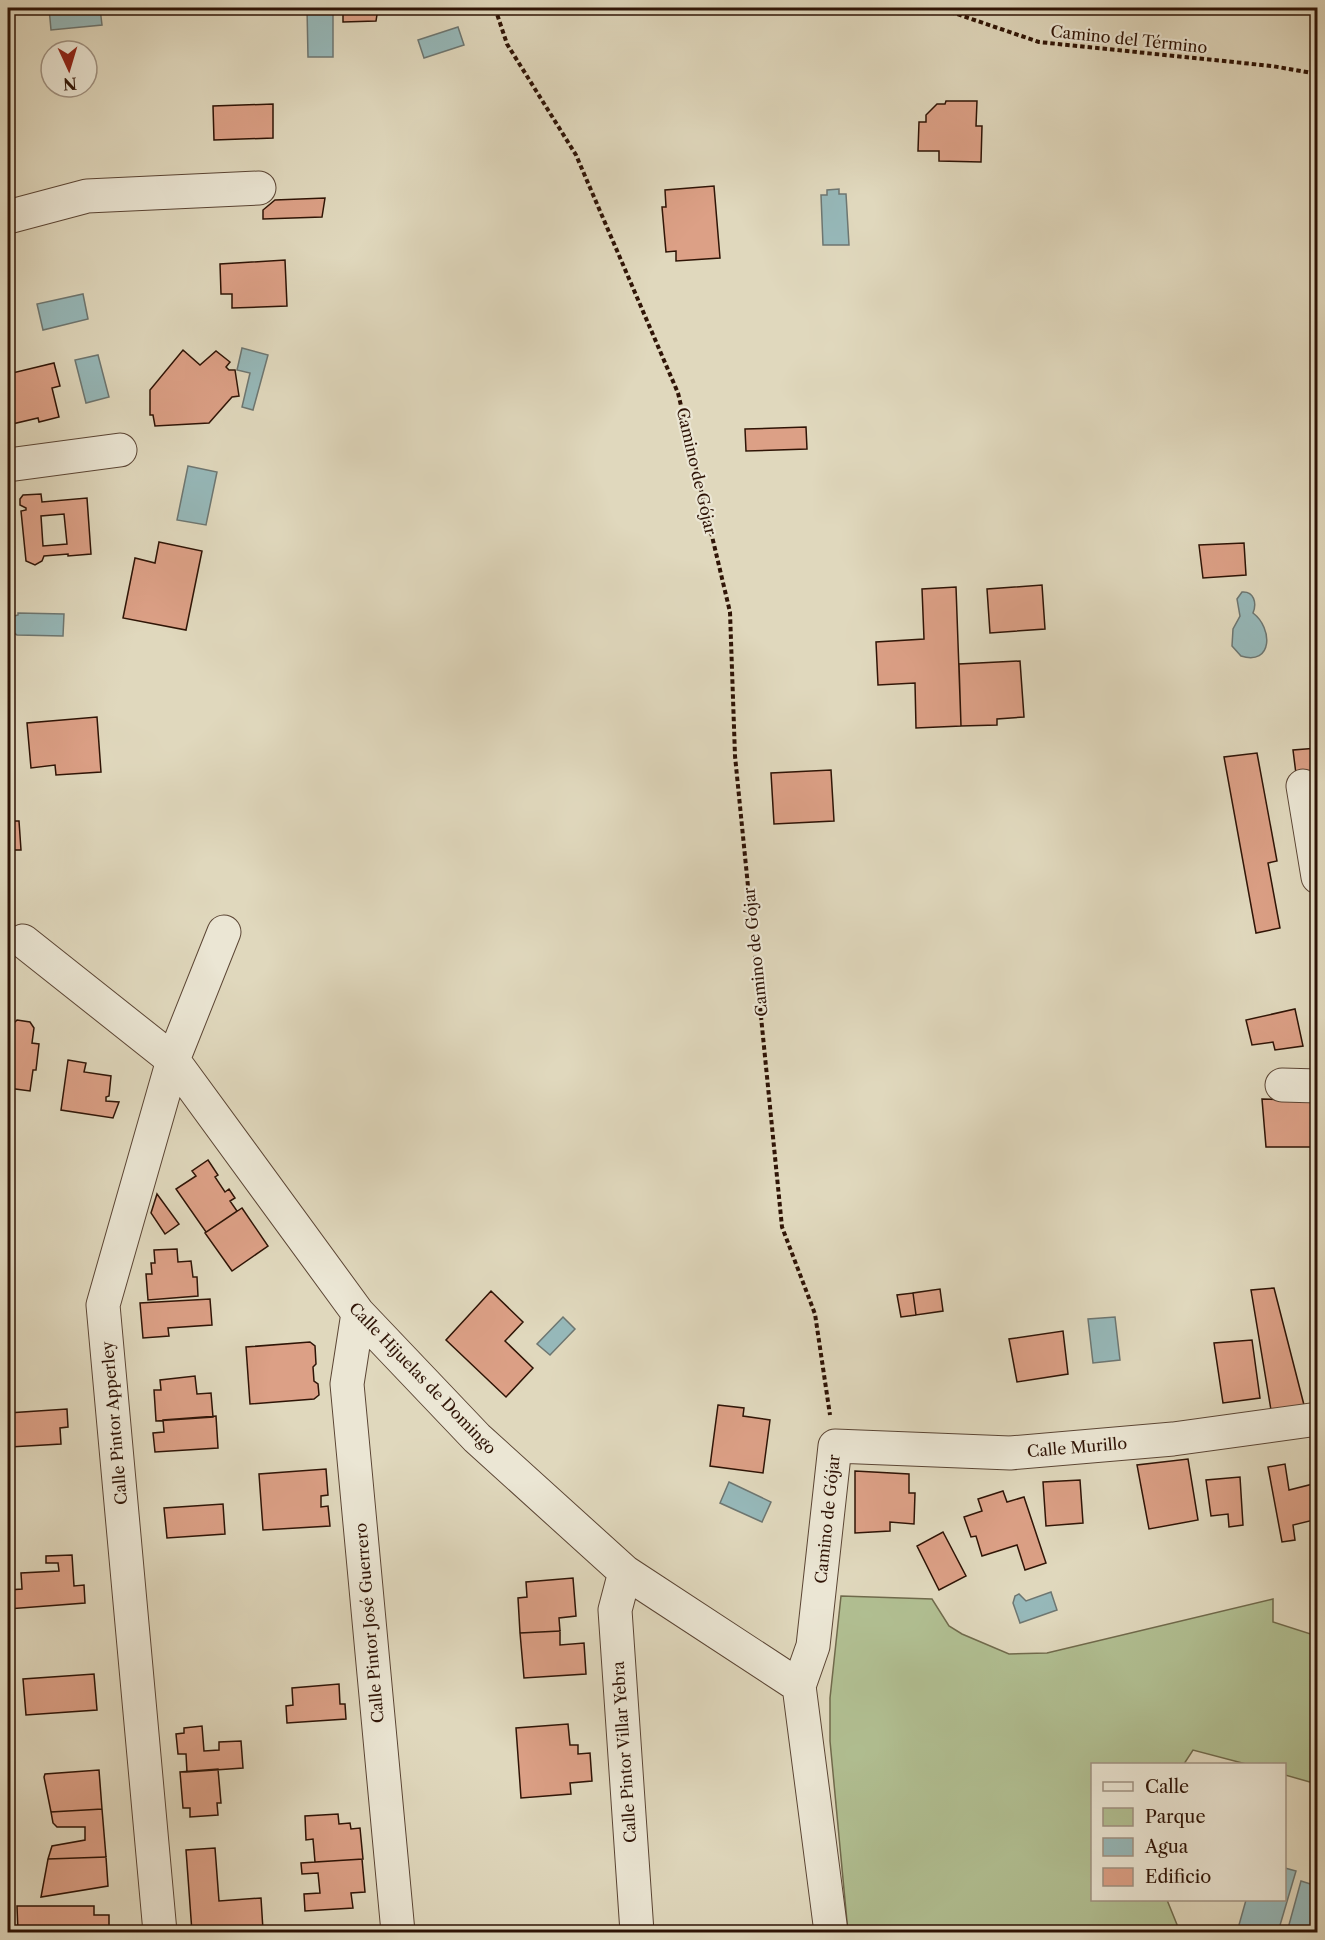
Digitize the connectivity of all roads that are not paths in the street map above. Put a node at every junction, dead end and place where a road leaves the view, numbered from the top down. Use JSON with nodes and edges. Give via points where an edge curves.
{"nodes":[{"id":1,"x":259,"y":188,"type":"dead end"},
{"id":2,"x":8,"y":217,"type":"edge"},
{"id":3,"x":120,"y":450,"type":"dead end"},
{"id":4,"x":8,"y":465,"type":"edge"},
{"id":5,"x":1303,"y":786,"type":"dead end"},
{"id":6,"x":1317,"y":877,"type":"edge"},
{"id":7,"x":224,"y":932,"type":"dead end"},
{"id":8,"x":23,"y":941,"type":"dead end"},
{"id":9,"x":173,"y":1060,"type":"junction"},
{"id":10,"x":1282,"y":1085,"type":"dead end"},
{"id":11,"x":1317,"y":1086,"type":"edge"},
{"id":12,"x":358,"y":1313,"type":"junction"},
{"id":13,"x":1317,"y":1419,"type":"edge"},
{"id":14,"x":835,"y":1446,"type":"joint"},
{"id":15,"x":625,"y":1572,"type":"junction"},
{"id":16,"x":799,"y":1686,"type":"junction"},
{"id":17,"x":160,"y":1932,"type":"edge"},
{"id":18,"x":398,"y":1932,"type":"edge"},
{"id":19,"x":637,"y":1932,"type":"edge"},
{"id":20,"x":831,"y":1932,"type":"edge"}],
"edges":[{"from":1,"to":2,"type":"street","via":[[87,196]]},
{"from":3,"to":4,"type":"street"},
{"from":5,"to":6,"type":"street"},
{"from":7,"to":9,"type":"street","name":"Calle Pintor Apperley"},
{"from":8,"to":9,"type":"street","name":"Calle Hijuelas de Domingo"},
{"from":9,"to":12,"type":"street","name":"Calle Hijuelas de Domingo"},
{"from":9,"to":17,"type":"street","name":"Calle Pintor Apperley","via":[[103,1305]]},
{"from":10,"to":11,"type":"street"},
{"from":12,"to":15,"type":"street","name":"Calle Hijuelas de Domingo","via":[[477,1438]]},
{"from":12,"to":18,"type":"street","name":"Calle Pintor José Guerrero","via":[[347,1384]]},
{"from":13,"to":14,"type":"street","name":"Calle Murillo","via":[[1173,1439],[1010,1452]]},
{"from":14,"to":16,"type":"street","name":"Camino de Gójar","via":[[813,1646]]},
{"from":15,"to":16,"type":"street","name":"Calle Hijuelas de Domingo"},
{"from":15,"to":19,"type":"street","name":"Calle Pintor Villar Yebra","via":[[615,1610]]},
{"from":16,"to":20,"type":"street","name":"Camino de Gójar"}]}
